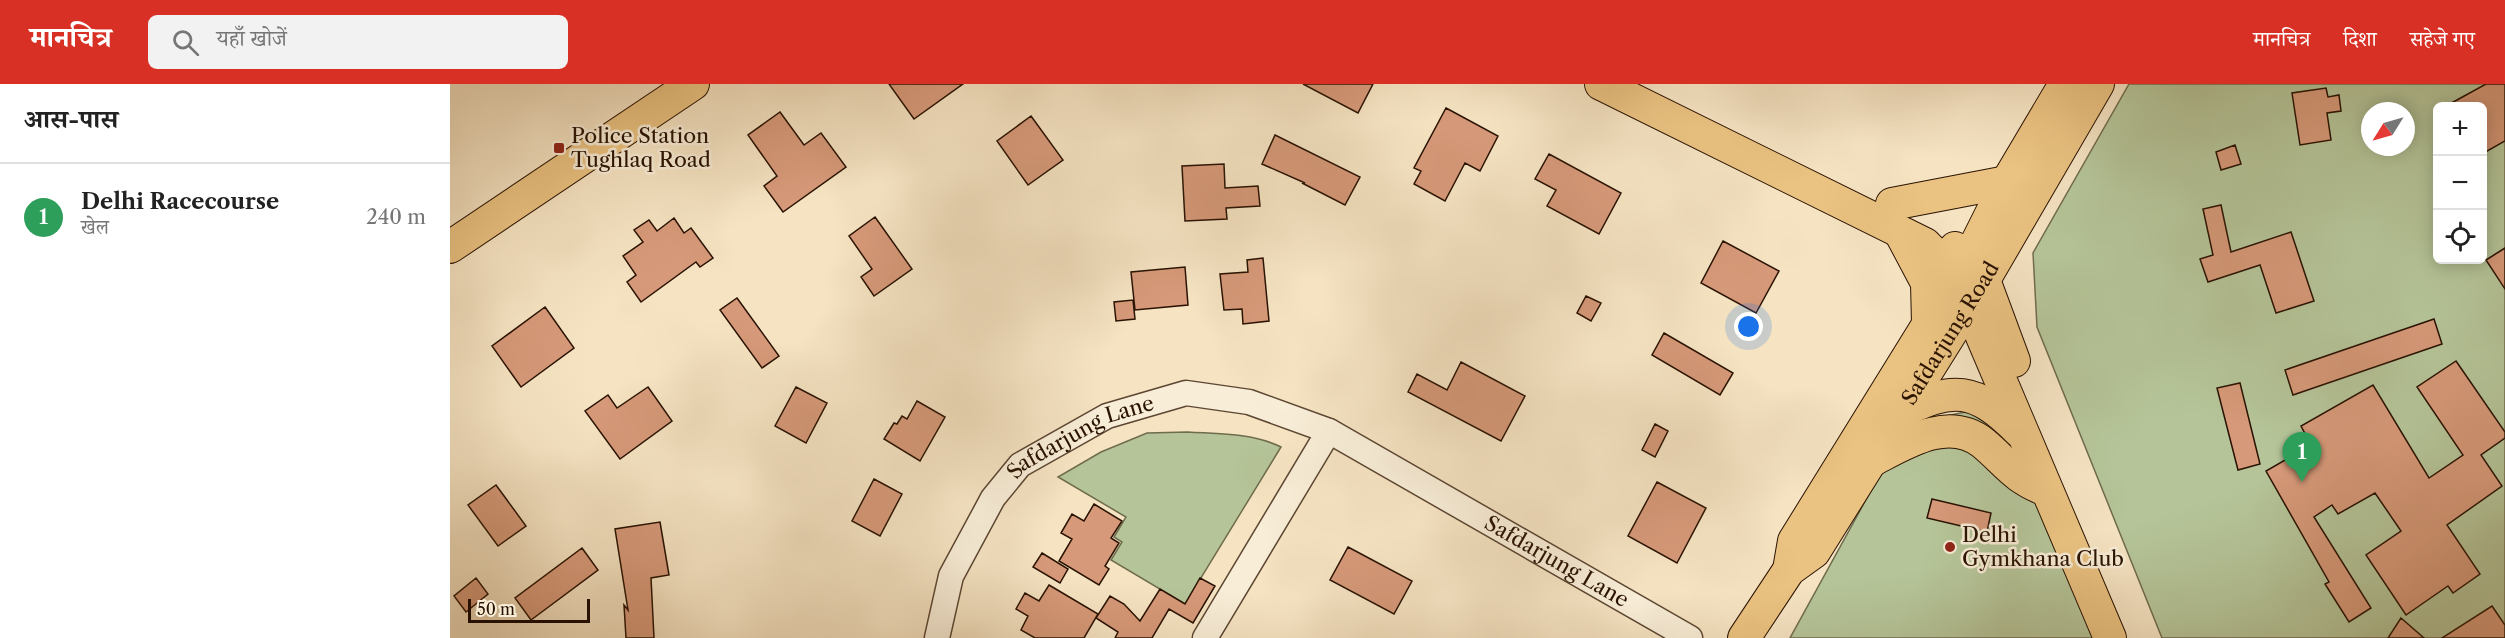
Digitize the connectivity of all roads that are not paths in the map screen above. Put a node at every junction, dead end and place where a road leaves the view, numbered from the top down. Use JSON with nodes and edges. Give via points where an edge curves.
{"nodes":[{"id":1,"x":671,"y":84,"type":"edge"},
{"id":2,"x":693,"y":84,"type":"edge"},
{"id":3,"x":1601,"y":84,"type":"edge"},
{"id":4,"x":1646,"y":84,"type":"edge"},
{"id":5,"x":2066,"y":84,"type":"edge"},
{"id":6,"x":2098,"y":84,"type":"edge"},
{"id":7,"x":2007,"y":182,"type":"junction"},
{"id":8,"x":1852,"y":196,"type":"junction"},
{"id":9,"x":1895,"y":218,"type":"junction"},
{"id":10,"x":450,"y":224,"type":"edge"},
{"id":11,"x":2015,"y":227,"type":"junction"},
{"id":12,"x":450,"y":247,"type":"edge"},
{"id":13,"x":1970,"y":279,"type":"junction"},
{"id":14,"x":1928,"y":324,"type":"junction"},
{"id":15,"x":2010,"y":352,"type":"junction"},
{"id":16,"x":1898,"y":414,"type":"junction"},
{"id":17,"x":1329,"y":431,"type":"junction"},
{"id":18,"x":2025,"y":438,"type":"junction"},
{"id":19,"x":1871,"y":461,"type":"junction"},
{"id":20,"x":2046,"y":490,"type":"junction"},
{"id":21,"x":1789,"y":570,"type":"junction"},
{"id":22,"x":937,"y":638,"type":"edge"},
{"id":23,"x":1205,"y":638,"type":"edge"},
{"id":24,"x":1690,"y":638,"type":"edge"},
{"id":25,"x":1744,"y":638,"type":"edge"},
{"id":26,"x":2110,"y":638,"type":"edge"},
{"id":27,"x":2132,"y":638,"type":"edge"}],
"edges":[{"from":1,"to":10,"type":"main road"},
{"from":2,"to":12,"type":"main road"},
{"from":3,"to":8,"type":"main road"},
{"from":4,"to":8,"type":"main road"},
{"from":5,"to":7,"type":"main road","name":"Safdarjung Road"},
{"from":6,"to":11,"type":"main road","name":"Safdarjung Road"},
{"from":7,"to":9,"type":"main road"},
{"from":7,"to":13,"type":"main road","name":"Safdarjung Road"},
{"from":8,"to":9,"type":"main road"},
{"from":9,"to":13,"type":"main road","via":[[1929,222]]},
{"from":9,"to":14,"type":"main road","via":[[1927,283]]},
{"from":11,"to":13,"type":"main road","name":"Safdarjung Road"},
{"from":11,"to":15,"type":"main road","via":[[2007,290]]},
{"from":13,"to":14,"type":"main road","name":"Safdarjung Road"},
{"from":13,"to":15,"type":"main road"},
{"from":13,"to":16,"type":"main road","name":"Safdarjung Road"},
{"from":13,"to":18,"type":"main road","via":[[1978,327]]},
{"from":14,"to":21,"type":"main road","name":"Safdarjung Road","via":[[1794,541]]},
{"from":15,"to":27,"type":"main road"},
{"from":16,"to":18,"type":"main road","via":[[1921,402],[1960,394],[1979,398],[1998,410]]},
{"from":16,"to":19,"type":"main road","name":"Safdarjung Road"},
{"from":17,"to":22,"type":"street","name":"Safdarjung Lane","via":[[1249,402],[1186,393],[1107,416],[1059,441],[1020,465],[993,498],[951,576]]},
{"from":17,"to":23,"type":"street"},
{"from":17,"to":24,"type":"street","name":"Safdarjung Lane"},
{"from":18,"to":20,"type":"main road"},
{"from":19,"to":20,"type":"main road","via":[[1916,438],[1940,431],[1963,433],[1982,442],[2016,476]]},
{"from":19,"to":21,"type":"main road","name":"Safdarjung Road","via":[[1814,552]]},
{"from":20,"to":26,"type":"main road"},
{"from":21,"to":25,"type":"main road","name":"Safdarjung Road"}]}
